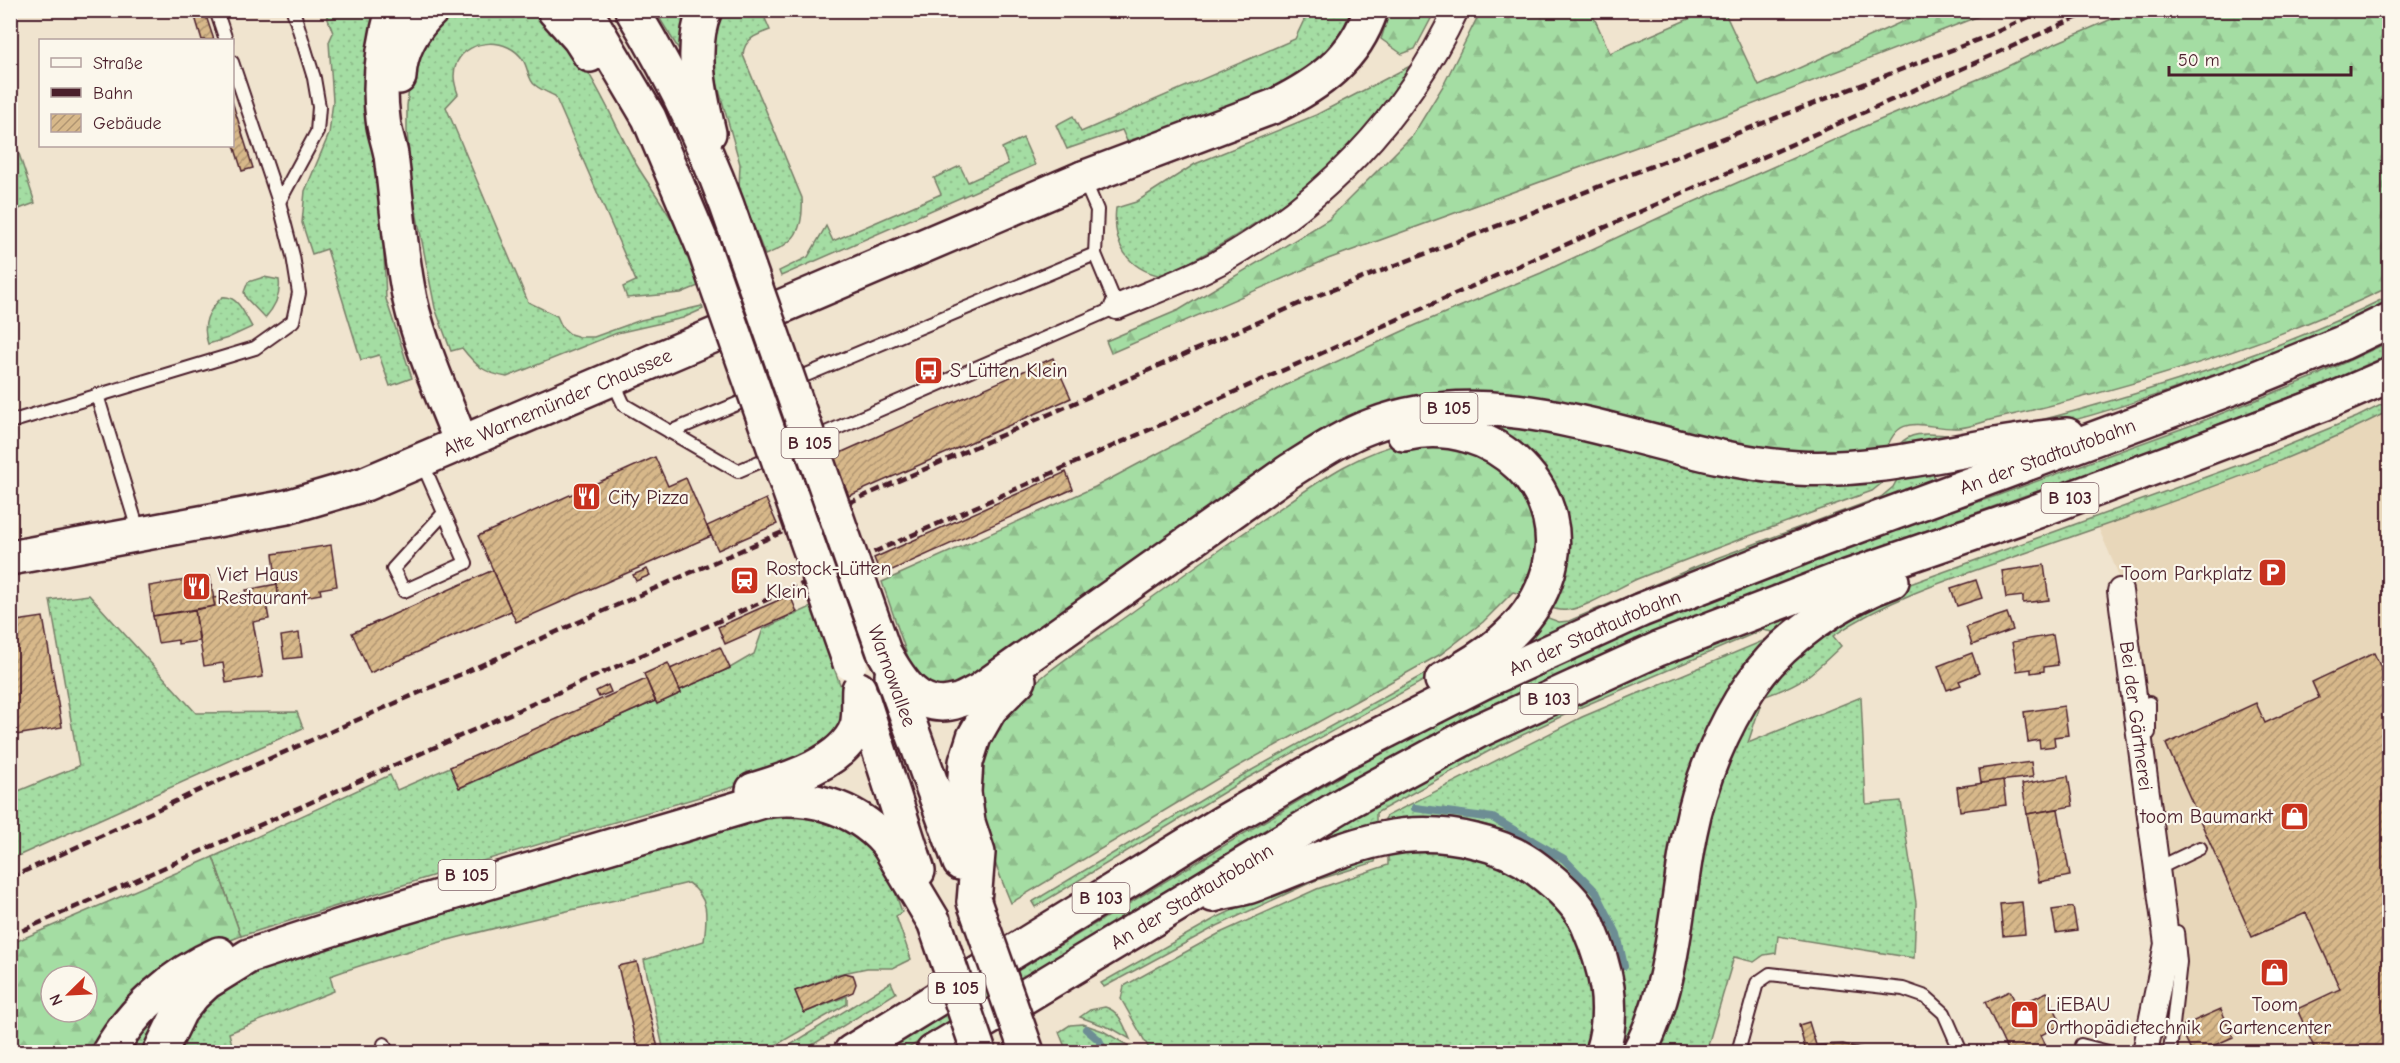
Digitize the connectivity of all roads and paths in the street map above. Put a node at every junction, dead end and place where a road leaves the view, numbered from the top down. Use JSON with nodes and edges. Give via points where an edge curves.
{"nodes":[{"id":1,"x":216,"y":10,"type":"edge"},
{"id":2,"x":293,"y":10,"type":"edge"},
{"id":3,"x":393,"y":10,"type":"edge"},
{"id":4,"x":432,"y":10,"type":"edge"},
{"id":5,"x":554,"y":10,"type":"edge"},
{"id":6,"x":585,"y":10,"type":"edge"},
{"id":7,"x":632,"y":10,"type":"edge"},
{"id":8,"x":705,"y":10,"type":"edge"},
{"id":9,"x":1371,"y":10,"type":"edge"},
{"id":10,"x":1456,"y":10,"type":"edge"},
{"id":11,"x":226,"y":39,"type":"edge"},
{"id":12,"x":234,"y":68,"type":"edge"},
{"id":13,"x":390,"y":153,"type":"junction"},
{"id":14,"x":670,"y":166,"type":"junction"},
{"id":15,"x":1083,"y":178,"type":"junction"},
{"id":16,"x":724,"y":196,"type":"junction"},
{"id":17,"x":279,"y":202,"type":"junction"},
{"id":18,"x":1095,"y":254,"type":"junction"},
{"id":19,"x":1117,"y":307,"type":"junction"},
{"id":20,"x":2390,"y":320,"type":"edge"},
{"id":21,"x":2390,"y":375,"type":"edge"},
{"id":22,"x":613,"y":380,"type":"junction"},
{"id":23,"x":97,"y":395,"type":"junction"},
{"id":24,"x":10,"y":422,"type":"edge"},
{"id":25,"x":2116,"y":431,"type":"junction"},
{"id":26,"x":670,"y":432,"type":"junction"},
{"id":27,"x":461,"y":442,"type":"junction"},
{"id":28,"x":421,"y":460,"type":"junction"},
{"id":29,"x":444,"y":513,"type":"junction"},
{"id":30,"x":2024,"y":516,"type":"junction"},
{"id":31,"x":140,"y":534,"type":"junction"},
{"id":32,"x":10,"y":558,"type":"edge"},
{"id":33,"x":2120,"y":591,"type":"dead end"},
{"id":34,"x":884,"y":652,"type":"junction"},
{"id":35,"x":854,"y":676,"type":"junction"},
{"id":36,"x":2149,"y":703,"type":"dead end"},
{"id":37,"x":1337,"y":756,"type":"junction"},
{"id":38,"x":2200,"y":848,"type":"dead end"},
{"id":39,"x":2167,"y":864,"type":"junction"},
{"id":40,"x":974,"y":902,"type":"junction"},
{"id":41,"x":1179,"y":903,"type":"junction"},
{"id":42,"x":934,"y":922,"type":"junction"},
{"id":43,"x":2081,"y":1045,"type":"dead end"},
{"id":44,"x":109,"y":1053,"type":"edge"},
{"id":45,"x":160,"y":1053,"type":"edge"},
{"id":46,"x":851,"y":1053,"type":"edge"},
{"id":47,"x":933,"y":1053,"type":"edge"},
{"id":48,"x":979,"y":1053,"type":"edge"},
{"id":49,"x":1027,"y":1053,"type":"edge"},
{"id":50,"x":1602,"y":1053,"type":"edge"},
{"id":51,"x":1639,"y":1053,"type":"edge"},
{"id":52,"x":1738,"y":1053,"type":"edge"},
{"id":53,"x":1961,"y":1053,"type":"edge"},
{"id":54,"x":2108,"y":1053,"type":"edge"},
{"id":55,"x":2145,"y":1053,"type":"edge"},
{"id":56,"x":2170,"y":1053,"type":"edge"}],
"edges":[{"from":1,"to":11,"type":"lane"},
{"from":2,"to":17,"type":"lane","via":[[319,107],[317,132]]},
{"from":3,"to":13,"type":"main road","via":[[382,63],[381,92],[382,120]]},
{"from":4,"to":13,"type":"main road","via":[[407,41],[399,68],[397,121]]},
{"from":5,"to":14,"type":"main road","via":[[579,38],[640,143]]},
{"from":6,"to":14,"type":"main road","number":"B 105","via":[[649,118]]},
{"from":7,"to":16,"type":"main road","number":"B 105","via":[[687,111]]},
{"from":8,"to":16,"type":"main road","via":[[696,44],[704,107]]},
{"from":9,"to":15,"type":"main road","name":"Alte Warnemünder Chaussee","via":[[1360,38],[1341,62],[1305,91],[1275,106]]},
{"from":10,"to":19,"type":"street","via":[[1416,85],[1377,135],[1314,196],[1217,263]]},
{"from":12,"to":17,"type":"lane"},
{"from":13,"to":27,"type":"main road","via":[[411,302]]},
{"from":14,"to":35,"type":"main road","name":"Warnowallee","number":"B 105","bridge":true,"via":[[703,246]]},
{"from":15,"to":18,"type":"lane","via":[[1097,210]]},
{"from":15,"to":22,"type":"main road","name":"Alte Warnemünder Chaussee"},
{"from":16,"to":34,"type":"main road","name":"Warnowallee","number":"B 105","bridge":true},
{"from":17,"to":23,"type":"lane","via":[[299,293],[293,321],[255,348]]},
{"from":18,"to":19,"type":"lane"},
{"from":18,"to":26,"type":"lane"},
{"from":19,"to":26,"type":"lane","via":[[738,471]]},
{"from":20,"to":25,"type":"main road","name":"An der Stadtautobahn","number":"B 103","via":[[2234,387]]},
{"from":21,"to":30,"type":"main road","name":"An der Stadtautobahn","number":"B 103"},
{"from":22,"to":26,"type":"lane","via":[[624,405]]},
{"from":22,"to":27,"type":"main road","name":"Alte Warnemünder Chaussee"},
{"from":23,"to":24,"type":"lane"},
{"from":23,"to":31,"type":"lane"},
{"from":25,"to":34,"type":"main road","number":"B 105","via":[[2040,438],[1849,469],[1796,468],[1672,447],[1505,408],[1454,407],[1408,415],[1372,425],[1288,472],[979,691],[957,702],[929,702],[911,692]]},
{"from":25,"to":37,"type":"main road","name":"An der Stadtautobahn","number":"B 103","via":[[1641,610],[1483,682]]},
{"from":27,"to":28,"type":"main road","name":"Alte Warnemünder Chaussee"},
{"from":28,"to":29,"type":"lane"},
{"from":28,"to":31,"type":"main road","name":"Alte Warnemünder Chaussee","via":[[365,484],[287,507]]},
{"from":29,"to":29,"type":"lane","via":[[393,569],[404,591],[466,563]]},
{"from":30,"to":41,"type":"main road","name":"An der Stadtautobahn","number":"B 103","via":[[1838,580],[1658,649],[1541,702],[1478,731],[1349,801]]},
{"from":30,"to":51,"type":"main road","via":[[1950,560],[1877,586],[1846,603],[1786,645],[1751,684],[1726,729],[1705,780],[1690,830],[1665,985]]},
{"from":31,"to":32,"type":"main road","name":"Alte Warnemünder Chaussee"},
{"from":33,"to":55,"type":"street","name":"Bei der Gärtnerei","via":[[2167,944]]},
{"from":34,"to":40,"type":"main road","name":"Warnowallee"},
{"from":35,"to":42,"type":"main road","name":"Warnowallee","number":"B 105"},
{"from":35,"to":44,"type":"main road","number":"B 105","via":[[857,725],[848,742],[818,765],[794,777],[243,944],[180,975],[139,1011]]},
{"from":36,"to":39,"type":"lane","via":[[2149,734]]},
{"from":37,"to":40,"type":"main road","via":[[1368,719],[1490,652],[1514,631],[1546,581],[1552,529],[1541,492],[1514,459],[1473,436],[1416,431],[1341,456],[1022,677],[990,709],[974,737],[966,762],[964,792],[978,853]]},
{"from":37,"to":46,"type":"main road","name":"An der Stadtautobahn","number":"B 103"},
{"from":38,"to":39,"type":"lane"},
{"from":39,"to":56,"type":"lane","via":[[2181,962]]},
{"from":40,"to":49,"type":"main road","name":"Warnowallee","bridge":true},
{"from":41,"to":47,"type":"main road","name":"An der Stadtautobahn","number":"B 103"},
{"from":41,"to":50,"type":"main road","number":"B 103","via":[[1251,885],[1382,838],[1415,833],[1453,835],[1491,844],[1526,861],[1557,884],[1584,915],[1602,957],[1609,999]]},
{"from":42,"to":45,"type":"main road","via":[[885,842],[862,822],[839,808],[815,801],[763,801],[249,956],[193,995],[180,1011]]},
{"from":42,"to":48,"type":"main road","name":"Warnowallee","number":"B 105","bridge":true},
{"from":43,"to":54,"type":"lane"},
{"from":52,"to":53,"type":"lane","via":[[1757,983],[1770,975],[1903,988],[1926,997],[1944,1013]]}]}
